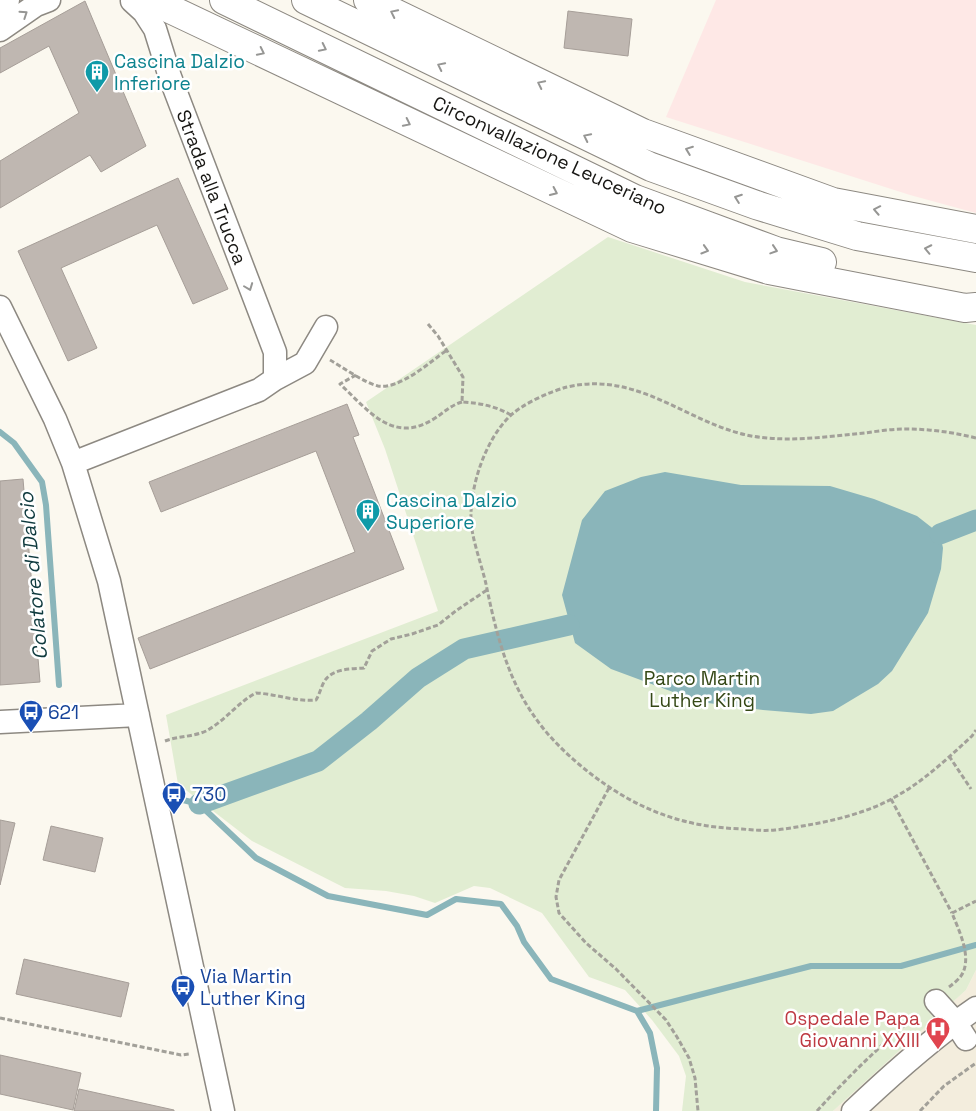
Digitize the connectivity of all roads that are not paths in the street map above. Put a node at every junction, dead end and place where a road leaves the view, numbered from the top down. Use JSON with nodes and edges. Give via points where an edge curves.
{"nodes":[{"id":1,"x":8,"y":0,"type":"edge"},
{"id":2,"x":49,"y":0,"type":"edge"},
{"id":3,"x":137,"y":0,"type":"edge"},
{"id":4,"x":306,"y":0,"type":"edge"},
{"id":5,"x":368,"y":0,"type":"edge"},
{"id":6,"x":228,"y":2,"type":"edge"},
{"id":7,"x":0,"y":14,"type":"edge"},
{"id":8,"x":0,"y":30,"type":"edge"},
{"id":9,"x":976,"y":230,"type":"edge"},
{"id":10,"x":976,"y":258,"type":"edge"},
{"id":11,"x":976,"y":293,"type":"edge"},
{"id":12,"x":0,"y":307,"type":"edge"},
{"id":13,"x":976,"y":307,"type":"edge"},
{"id":14,"x":326,"y":327,"type":"dead end"},
{"id":15,"x":275,"y":379,"type":"junction"},
{"id":16,"x":73,"y":463,"type":"junction"},
{"id":17,"x":138,"y":715,"type":"junction"},
{"id":18,"x":0,"y":722,"type":"edge"},
{"id":19,"x":936,"y":1001,"type":"road end"},
{"id":20,"x":976,"y":1008,"type":"edge"},
{"id":21,"x":961,"y":1030,"type":"junction"},
{"id":22,"x":223,"y":1111,"type":"edge"},
{"id":23,"x":853,"y":1111,"type":"edge"}],
"edges":[{"from":1,"to":7,"type":"street"},
{"from":8,"to":2,"type":"street","one_way":true},
{"from":3,"to":13,"type":"highway","one_way":true,"via":[[632,228],[769,270],[965,308]]},
{"from":3,"to":15,"type":"street","name":"Strada alla Trucca","one_way":true,"via":[[155,29],[170,77],[275,352]]},
{"from":10,"to":4,"type":"highway","name":"Circonvallazione Leuceriano","one_way":true,"via":[[858,236],[756,205],[651,167]]},
{"from":9,"to":5,"type":"highway","one_way":true,"via":[[833,202],[643,133]]},
{"from":6,"to":11,"type":"highway","name":"Circonvallazione Leuceriano","one_way":true,"via":[[635,199],[776,251],[897,281]]},
{"from":12,"to":16,"type":"street"},
{"from":14,"to":15,"type":"street","via":[[309,357]]},
{"from":15,"to":16,"type":"street","via":[[259,390]]},
{"from":16,"to":17,"type":"street","via":[[109,581]]},
{"from":17,"to":18,"type":"street"},
{"from":17,"to":22,"type":"street"},
{"from":19,"to":21,"type":"street"},
{"from":20,"to":21,"type":"street"},
{"from":21,"to":23,"type":"street","via":[[892,1074]]}]}
